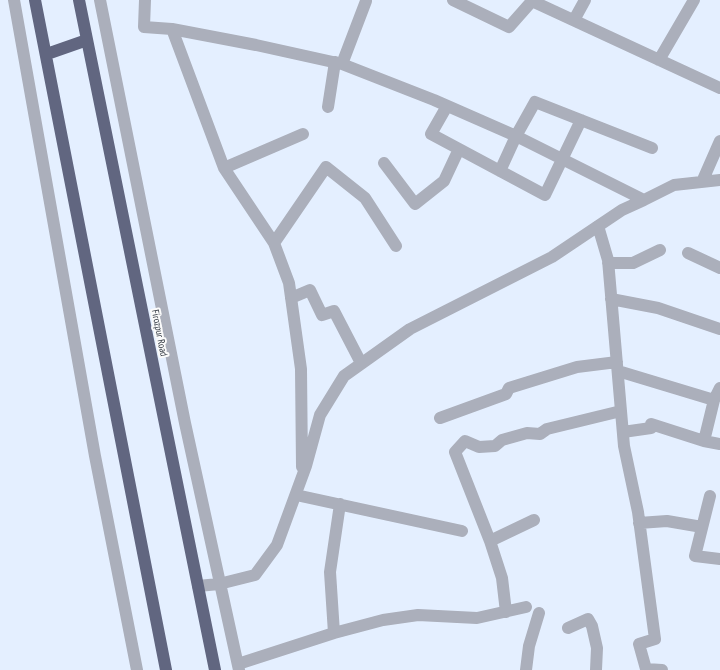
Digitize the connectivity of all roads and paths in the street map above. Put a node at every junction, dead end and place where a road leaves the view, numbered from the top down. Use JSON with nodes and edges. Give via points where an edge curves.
{"nodes":[{"id":1,"x":14,"y":0,"type":"edge"},
{"id":2,"x":36,"y":0,"type":"edge"},
{"id":3,"x":79,"y":0,"type":"edge"},
{"id":4,"x":100,"y":0,"type":"edge"},
{"id":5,"x":146,"y":0,"type":"edge"},
{"id":6,"x":365,"y":0,"type":"edge"},
{"id":7,"x":452,"y":0,"type":"edge"},
{"id":8,"x":585,"y":0,"type":"edge"},
{"id":9,"x":694,"y":0,"type":"edge"},
{"id":10,"x":574,"y":20,"type":"junction"},
{"id":11,"x":172,"y":29,"type":"junction"},
{"id":12,"x":87,"y":40,"type":"junction"},
{"id":13,"x":47,"y":54,"type":"junction"},
{"id":14,"x":659,"y":60,"type":"junction"},
{"id":15,"x":338,"y":63,"type":"junction"},
{"id":16,"x":720,"y":88,"type":"edge"},
{"id":17,"x":447,"y":106,"type":"junction"},
{"id":18,"x":328,"y":107,"type":"dead end"},
{"id":19,"x":580,"y":120,"type":"junction"},
{"id":20,"x":303,"y":134,"type":"dead end"},
{"id":21,"x":516,"y":136,"type":"junction"},
{"id":22,"x":720,"y":141,"type":"edge"},
{"id":23,"x":652,"y":148,"type":"dead end"},
{"id":24,"x":459,"y":149,"type":"junction"},
{"id":25,"x":562,"y":159,"type":"junction"},
{"id":26,"x":384,"y":163,"type":"dead end"},
{"id":27,"x":224,"y":168,"type":"junction"},
{"id":28,"x":500,"y":171,"type":"junction"},
{"id":29,"x":720,"y":180,"type":"edge"},
{"id":30,"x":702,"y":182,"type":"junction"},
{"id":31,"x":644,"y":200,"type":"junction"},
{"id":32,"x":598,"y":226,"type":"junction"},
{"id":33,"x":274,"y":243,"type":"junction"},
{"id":34,"x":396,"y":246,"type":"dead end"},
{"id":35,"x":660,"y":250,"type":"dead end"},
{"id":36,"x":688,"y":253,"type":"dead end"},
{"id":37,"x":608,"y":263,"type":"junction"},
{"id":38,"x":720,"y":268,"type":"edge"},
{"id":39,"x":291,"y":298,"type":"junction"},
{"id":40,"x":611,"y":299,"type":"junction"},
{"id":41,"x":720,"y":329,"type":"edge"},
{"id":42,"x":362,"y":363,"type":"junction"},
{"id":43,"x":617,"y":366,"type":"junction"},
{"id":44,"x":720,"y":388,"type":"edge"},
{"id":45,"x":714,"y":400,"type":"junction"},
{"id":46,"x":621,"y":412,"type":"junction"},
{"id":47,"x":440,"y":418,"type":"dead end"},
{"id":48,"x":623,"y":432,"type":"junction"},
{"id":49,"x":704,"y":441,"type":"junction"},
{"id":50,"x":720,"y":444,"type":"edge"},
{"id":51,"x":302,"y":478,"type":"junction"},
{"id":52,"x":296,"y":495,"type":"junction"},
{"id":53,"x":710,"y":496,"type":"dead end"},
{"id":54,"x":340,"y":504,"type":"junction"},
{"id":55,"x":534,"y":520,"type":"dead end"},
{"id":56,"x":639,"y":523,"type":"junction"},
{"id":57,"x":702,"y":527,"type":"junction"},
{"id":58,"x":462,"y":530,"type":"dead end"},
{"id":59,"x":490,"y":541,"type":"junction"},
{"id":60,"x":720,"y":559,"type":"edge"},
{"id":61,"x":219,"y":584,"type":"junction"},
{"id":62,"x":198,"y":586,"type":"junction"},
{"id":63,"x":526,"y":607,"type":"dead end"},
{"id":64,"x":506,"y":612,"type":"junction"},
{"id":65,"x":539,"y":613,"type":"dead end"},
{"id":66,"x":568,"y":628,"type":"dead end"},
{"id":67,"x":334,"y":633,"type":"junction"},
{"id":68,"x":239,"y":667,"type":"edge"},
{"id":69,"x":137,"y":670,"type":"edge"},
{"id":70,"x":166,"y":670,"type":"edge"},
{"id":71,"x":215,"y":670,"type":"edge"},
{"id":72,"x":526,"y":670,"type":"edge"},
{"id":73,"x":596,"y":670,"type":"edge"},
{"id":74,"x":662,"y":670,"type":"edge"}],
"edges":[{"from":1,"to":69,"type":"street","via":[[95,456]]},
{"from":2,"to":13,"type":"highway"},
{"from":3,"to":12,"type":"highway","name":"Firozpur Road"},
{"from":4,"to":61,"type":"street"},
{"from":5,"to":11,"type":"street","via":[[144,27]]},
{"from":6,"to":15,"type":"street"},
{"from":7,"to":10,"type":"street","via":[[509,27],[532,1]]},
{"from":8,"to":10,"type":"street"},
{"from":9,"to":14,"type":"street"},
{"from":10,"to":14,"type":"street"},
{"from":11,"to":15,"type":"street"},
{"from":11,"to":27,"type":"street"},
{"from":12,"to":13,"type":"highway"},
{"from":12,"to":62,"type":"highway","name":"Firozpur Road"},
{"from":13,"to":70,"type":"highway"},
{"from":14,"to":16,"type":"street"},
{"from":15,"to":17,"type":"street"},
{"from":15,"to":18,"type":"street"},
{"from":17,"to":21,"type":"street"},
{"from":17,"to":24,"type":"street","via":[[431,134]]},
{"from":19,"to":21,"type":"street","via":[[535,102]]},
{"from":19,"to":23,"type":"street"},
{"from":19,"to":25,"type":"street"},
{"from":20,"to":27,"type":"street"},
{"from":21,"to":25,"type":"street"},
{"from":21,"to":28,"type":"street"},
{"from":22,"to":30,"type":"street"},
{"from":24,"to":26,"type":"street","via":[[444,181],[415,204]]},
{"from":24,"to":28,"type":"street"},
{"from":25,"to":28,"type":"street","via":[[545,195]]},
{"from":25,"to":31,"type":"street"},
{"from":27,"to":33,"type":"street"},
{"from":29,"to":30,"type":"street"},
{"from":30,"to":31,"type":"street","via":[[674,185]]},
{"from":31,"to":32,"type":"street","via":[[622,210]]},
{"from":32,"to":37,"type":"street"},
{"from":32,"to":42,"type":"street","via":[[552,257],[410,329]]},
{"from":33,"to":34,"type":"street","via":[[326,167],[365,198]]},
{"from":33,"to":39,"type":"street","via":[[289,283]]},
{"from":35,"to":37,"type":"street","via":[[633,263]]},
{"from":36,"to":38,"type":"street"},
{"from":37,"to":40,"type":"street"},
{"from":39,"to":42,"type":"street","via":[[310,290],[322,315],[334,311]]},
{"from":39,"to":51,"type":"street","via":[[301,369]]},
{"from":40,"to":41,"type":"street","via":[[658,308]]},
{"from":40,"to":43,"type":"street"},
{"from":42,"to":51,"type":"street","via":[[344,376],[320,415]]},
{"from":43,"to":45,"type":"street"},
{"from":43,"to":46,"type":"street"},
{"from":43,"to":47,"type":"street","via":[[577,367],[509,388],[506,394]]},
{"from":44,"to":45,"type":"street"},
{"from":45,"to":49,"type":"street"},
{"from":46,"to":48,"type":"street"},
{"from":46,"to":59,"type":"street","via":[[547,429],[540,434],[527,433],[502,440],[495,446],[479,447],[465,441],[455,452]]},
{"from":48,"to":49,"type":"street","via":[[651,428],[651,424]]},
{"from":48,"to":56,"type":"street"},
{"from":49,"to":50,"type":"street"},
{"from":51,"to":52,"type":"street"},
{"from":52,"to":54,"type":"street"},
{"from":52,"to":61,"type":"street","via":[[277,545],[255,574]]},
{"from":53,"to":57,"type":"street"},
{"from":54,"to":58,"type":"street"},
{"from":54,"to":67,"type":"street","via":[[330,572]]},
{"from":55,"to":59,"type":"street"},
{"from":56,"to":57,"type":"street","via":[[667,521]]},
{"from":56,"to":74,"type":"street","via":[[655,639],[639,644],[646,669]]},
{"from":57,"to":60,"type":"street","via":[[695,556]]},
{"from":59,"to":64,"type":"street","via":[[502,578]]},
{"from":61,"to":62,"type":"street"},
{"from":61,"to":68,"type":"street"},
{"from":62,"to":71,"type":"highway","name":"Firozpur Road"},
{"from":63,"to":64,"type":"street"},
{"from":64,"to":67,"type":"street","via":[[477,618],[418,615],[383,620]]},
{"from":65,"to":72,"type":"street"},
{"from":66,"to":73,"type":"street","via":[[588,619],[596,648]]},
{"from":67,"to":68,"type":"street"}]}
